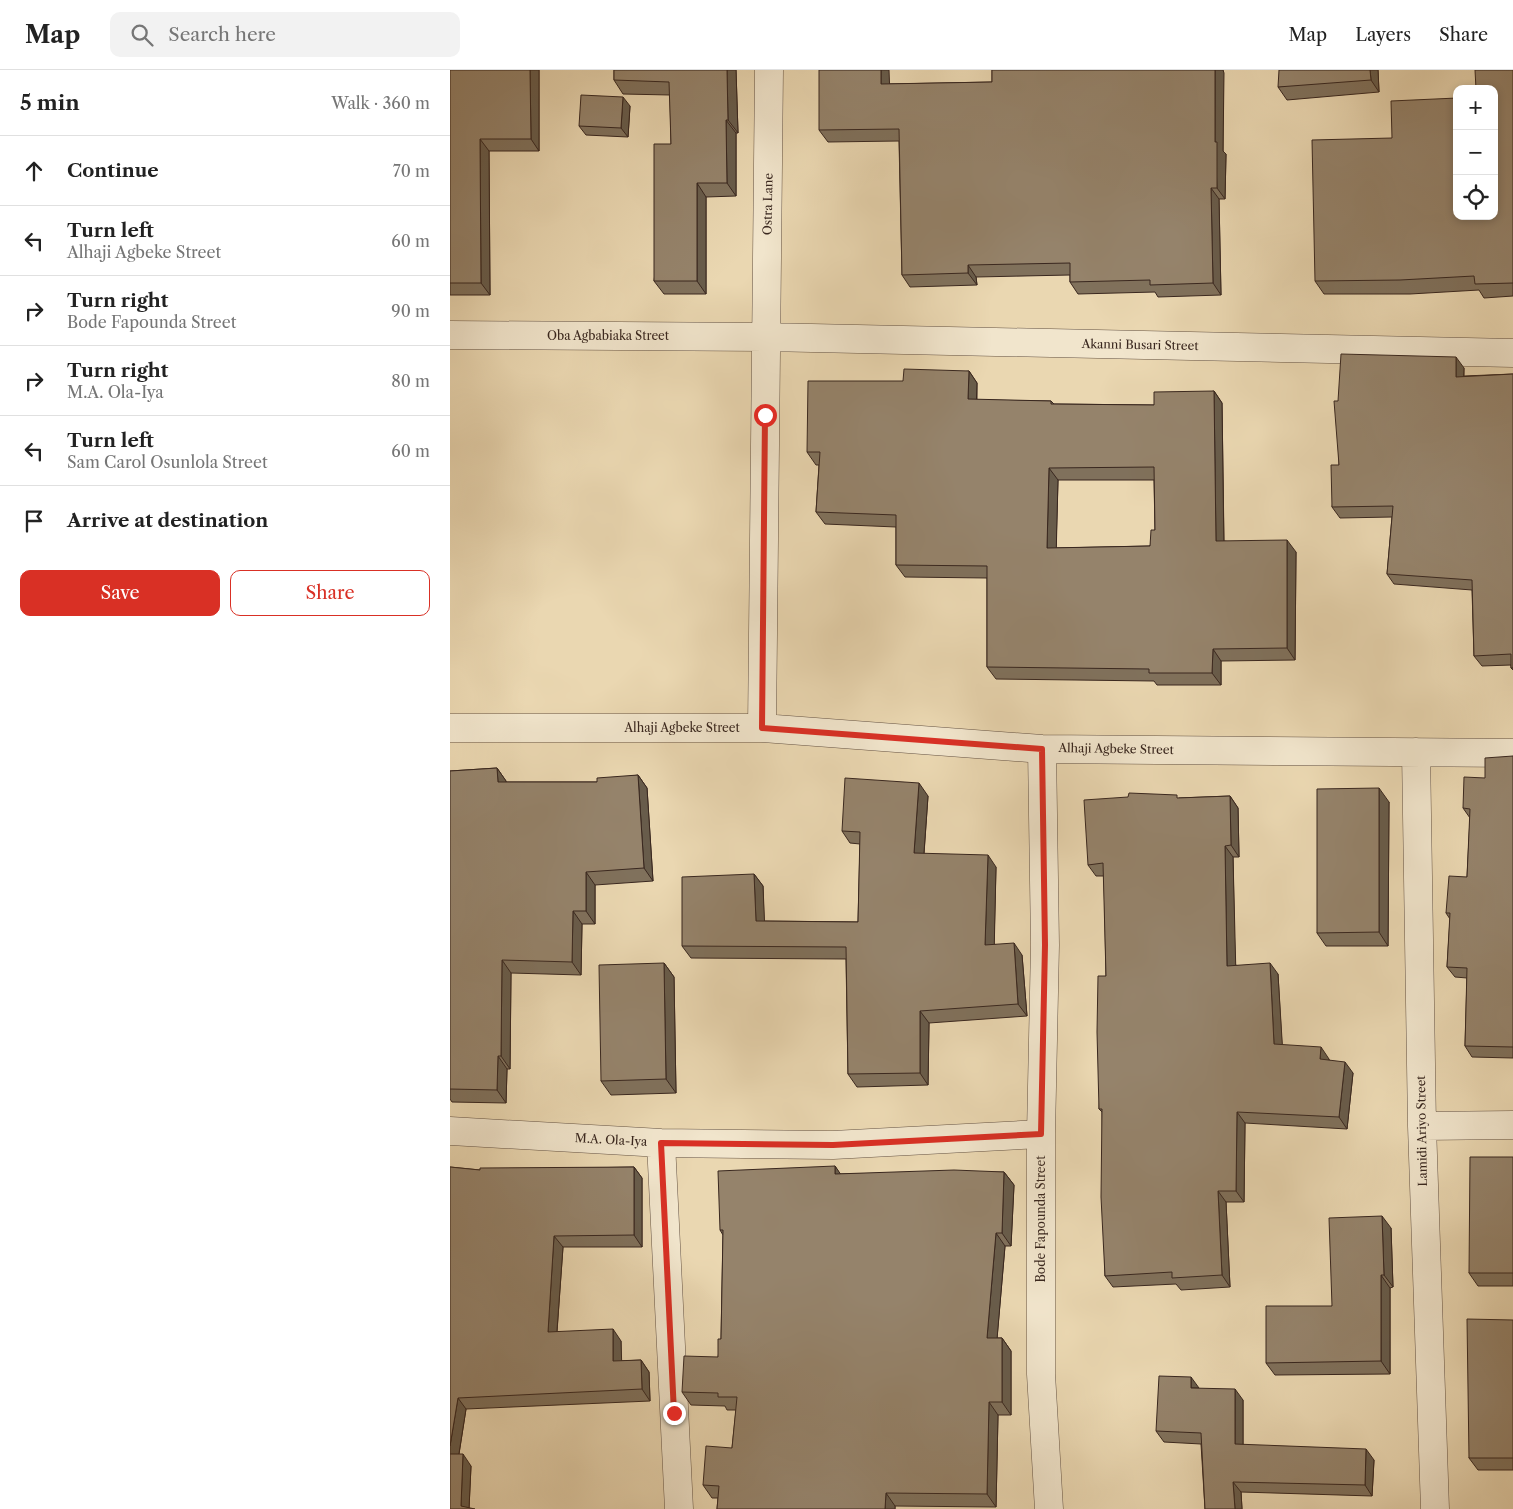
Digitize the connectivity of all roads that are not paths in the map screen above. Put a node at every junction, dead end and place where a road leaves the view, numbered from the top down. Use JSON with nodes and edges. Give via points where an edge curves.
{"nodes":[{"id":1,"x":769,"y":70,"type":"edge"},
{"id":2,"x":450,"y":335,"type":"edge"},
{"id":3,"x":766,"y":337,"type":"junction"},
{"id":4,"x":1513,"y":352,"type":"edge"},
{"id":5,"x":450,"y":728,"type":"edge"},
{"id":6,"x":762,"y":728,"type":"junction"},
{"id":7,"x":1042,"y":749,"type":"junction"},
{"id":8,"x":1416,"y":752,"type":"junction"},
{"id":9,"x":1513,"y":753,"type":"edge"},
{"id":10,"x":1513,"y":1125,"type":"edge"},
{"id":11,"x":1422,"y":1126,"type":"junction"},
{"id":12,"x":450,"y":1131,"type":"edge"},
{"id":13,"x":1041,"y":1134,"type":"junction"},
{"id":14,"x":661,"y":1143,"type":"junction"},
{"id":15,"x":679,"y":1509,"type":"edge"},
{"id":16,"x":1049,"y":1509,"type":"edge"},
{"id":17,"x":1435,"y":1509,"type":"edge"}],
"edges":[{"from":1,"to":3,"type":"street","name":"Ostra Lane"},
{"from":2,"to":3,"type":"street","name":"Oba Agbabiaka Street"},
{"from":3,"to":4,"type":"street","name":"Akanni Busari Street"},
{"from":3,"to":6,"type":"street","name":"Ostra Lane"},
{"from":5,"to":6,"type":"street","name":"Alhaji Agbeke Street"},
{"from":6,"to":7,"type":"street","name":"Alhaji Agbeke Street"},
{"from":7,"to":8,"type":"street","name":"Alhaji Agbeke Street"},
{"from":7,"to":13,"type":"street","name":"Bode Fapounda Street","via":[[1045,945]]},
{"from":8,"to":9,"type":"street","name":"Alhaji Agbeke Street"},
{"from":8,"to":11,"type":"street","name":"Lamidi Ariyo Street"},
{"from":10,"to":11,"type":"street"},
{"from":11,"to":17,"type":"street","name":"Lamidi Ariyo Street"},
{"from":12,"to":14,"type":"street","name":"M.A. Ola-Iya"},
{"from":13,"to":14,"type":"street","name":"M.A. Ola-Iya","via":[[833,1145]]},
{"from":13,"to":16,"type":"street","name":"Bode Fapounda Street","via":[[1041,1374]]},
{"from":14,"to":15,"type":"street"}]}
